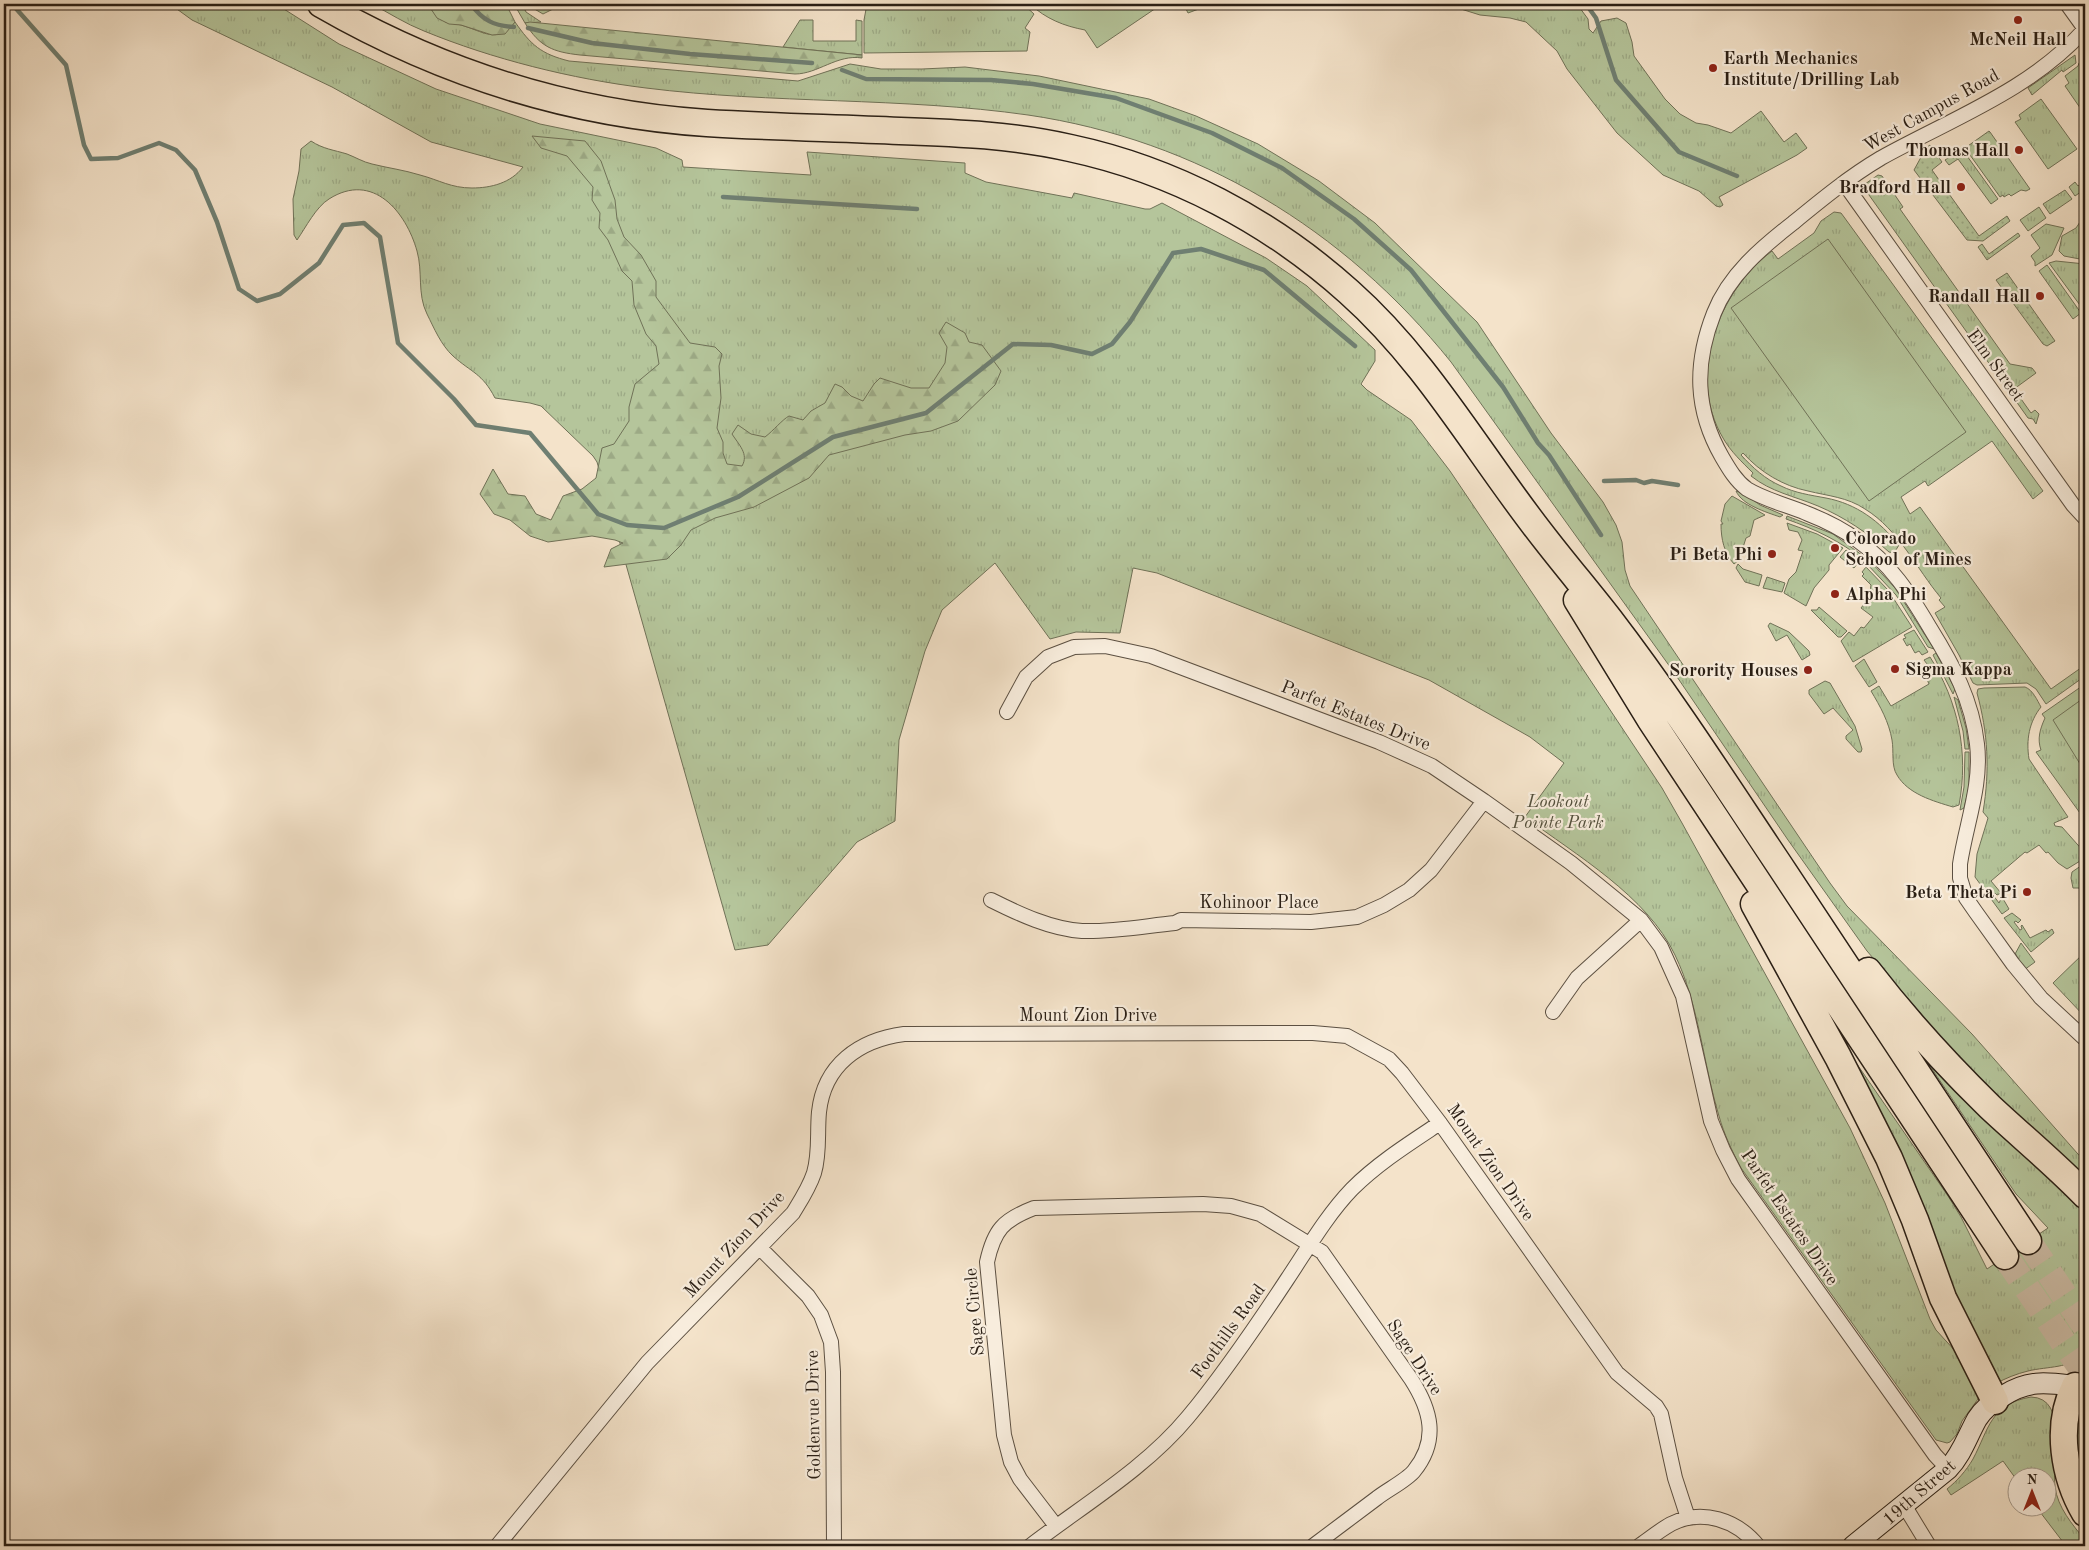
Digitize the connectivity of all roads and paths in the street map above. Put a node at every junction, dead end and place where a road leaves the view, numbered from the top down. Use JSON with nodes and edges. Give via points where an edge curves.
{"nodes":[{"id":1,"x":321,"y":4,"type":"edge"},
{"id":2,"x":2067,"y":4,"type":"edge"},
{"id":3,"x":2085,"y":29,"type":"edge"},
{"id":4,"x":1844,"y":183,"type":"junction"},
{"id":5,"x":2085,"y":518,"type":"edge"},
{"id":6,"x":1543,"y":537,"type":"junction"},
{"id":7,"x":1007,"y":712,"type":"dead end"},
{"id":8,"x":1661,"y":735,"type":"junction"},
{"id":9,"x":1731,"y":794,"type":"junction"},
{"id":10,"x":1484,"y":801,"type":"junction"},
{"id":11,"x":991,"y":900,"type":"dead end"},
{"id":12,"x":1641,"y":920,"type":"junction"},
{"id":13,"x":1553,"y":1012,"type":"dead end"},
{"id":14,"x":2085,"y":1039,"type":"edge"},
{"id":15,"x":1440,"y":1123,"type":"junction"},
{"id":16,"x":2085,"y":1195,"type":"edge"},
{"id":17,"x":2028,"y":1241,"type":"tunnel mouth"},
{"id":18,"x":1310,"y":1246,"type":"junction"},
{"id":19,"x":760,"y":1248,"type":"junction"},
{"id":20,"x":2005,"y":1256,"type":"tunnel mouth"},
{"id":21,"x":2082,"y":1382,"type":"edge"},
{"id":22,"x":1995,"y":1400,"type":"junction"},
{"id":23,"x":1948,"y":1469,"type":"junction"},
{"id":24,"x":1904,"y":1505,"type":"junction"},
{"id":25,"x":2085,"y":1513,"type":"edge"},
{"id":26,"x":1688,"y":1518,"type":"junction"},
{"id":27,"x":1056,"y":1526,"type":"junction"},
{"id":28,"x":497,"y":1546,"type":"edge"},
{"id":29,"x":834,"y":1546,"type":"edge"},
{"id":30,"x":1030,"y":1546,"type":"edge"},
{"id":31,"x":1313,"y":1546,"type":"edge"},
{"id":32,"x":1639,"y":1546,"type":"edge"},
{"id":33,"x":1758,"y":1546,"type":"edge"},
{"id":34,"x":1853,"y":1546,"type":"edge"},
{"id":35,"x":1930,"y":1546,"type":"edge"}],
"edges":[{"from":1,"to":6,"type":"highway","via":[[445,65],[506,86],[588,107],[694,122],[1016,138],[1095,154],[1162,176],[1263,227],[1313,262],[1360,302],[1426,374]]},
{"from":2,"to":3,"type":"street"},
{"from":3,"to":4,"type":"street","name":"West Campus Road","via":[[2065,50],[2022,81],[1883,157]]},
{"from":4,"to":5,"type":"street","name":"Elm Street"},
{"from":4,"to":14,"type":"street","name":"West Campus Road","via":[[1757,252],[1726,290],[1714,312],[1701,363],[1701,404],[1706,424],[1733,475],[1745,488],[1833,524],[1881,559],[1910,595],[1958,674],[1974,723],[1978,776],[1960,864],[1966,898],[2041,998]]},
{"from":6,"to":8,"type":"highway","via":[[1583,610]]},
{"from":6,"to":9,"type":"highway","via":[[1637,657]]},
{"from":7,"to":10,"type":"street","name":"Parfet Estates Drive","via":[[1026,677],[1048,657],[1074,647],[1105,646],[1151,656],[1379,742],[1432,766]]},
{"from":8,"to":20,"type":"highway"},
{"from":8,"to":22,"type":"highway","via":[[1863,1106],[1902,1188],[1943,1298]]},
{"from":9,"to":16,"type":"highway","via":[[1913,1026],[1981,1097]]},
{"from":9,"to":17,"type":"highway"},
{"from":10,"to":11,"type":"street","name":"Kohinoor Place","via":[[1431,870],[1409,890],[1357,916],[1311,922],[1180,920],[1175,924],[1082,931],[1020,915]]},
{"from":10,"to":12,"type":"street","name":"Parfet Estates Drive","via":[[1571,863]]},
{"from":12,"to":13,"type":"street","via":[[1577,978]]},
{"from":12,"to":23,"type":"street","name":"Parfet Estates Drive","via":[[1661,947],[1683,996],[1711,1121],[1738,1179]]},
{"from":15,"to":18,"type":"street","name":"Foothills Road","via":[[1395,1153],[1352,1189]]},
{"from":15,"to":19,"type":"street","name":"Mount Zion Drive","via":[[1389,1060],[1347,1036],[1314,1033],[887,1036],[859,1048],[839,1064],[830,1077],[821,1097],[818,1154],[807,1192],[792,1214]]},
{"from":15,"to":26,"type":"street","name":"Mount Zion Drive","via":[[1617,1374],[1656,1406],[1663,1421],[1675,1478]]},
{"from":18,"to":27,"type":"street","name":"Foothills Road","via":[[1249,1338],[1188,1417],[1156,1450]]},
{"from":18,"to":27,"type":"street","name":"Sage Circle","via":[[1260,1214],[1231,1206],[1203,1204],[1034,1208],[1015,1215],[1001,1228],[992,1241],[987,1262],[1004,1435],[1011,1462],[1020,1479]]},
{"from":18,"to":31,"type":"street","name":"Sage Drive","via":[[1322,1252],[1411,1379],[1423,1397],[1429,1422],[1425,1453],[1414,1472]]},
{"from":19,"to":28,"type":"street","name":"Mount Zion Drive","via":[[647,1363]]},
{"from":19,"to":29,"type":"street","name":"Goldenvue Drive","via":[[808,1296],[821,1315],[831,1342]]},
{"from":21,"to":22,"type":"street","name":"19th Street","via":[[2030,1384]]},
{"from":21,"to":25,"type":"highway","via":[[2068,1404],[2065,1456],[2069,1478]]},
{"from":22,"to":23,"type":"street","name":"19th Street","via":[[1978,1419],[1962,1452]]},
{"from":23,"to":24,"type":"street","name":"19th Street"},
{"from":24,"to":34,"type":"street","name":"19th Street"},
{"from":24,"to":35,"type":"street"},
{"from":26,"to":32,"type":"street","via":[[1672,1524]]},
{"from":26,"to":33,"type":"street","via":[[1726,1521],[1740,1528]]},
{"from":27,"to":30,"type":"street","name":"Foothills Road"}]}
